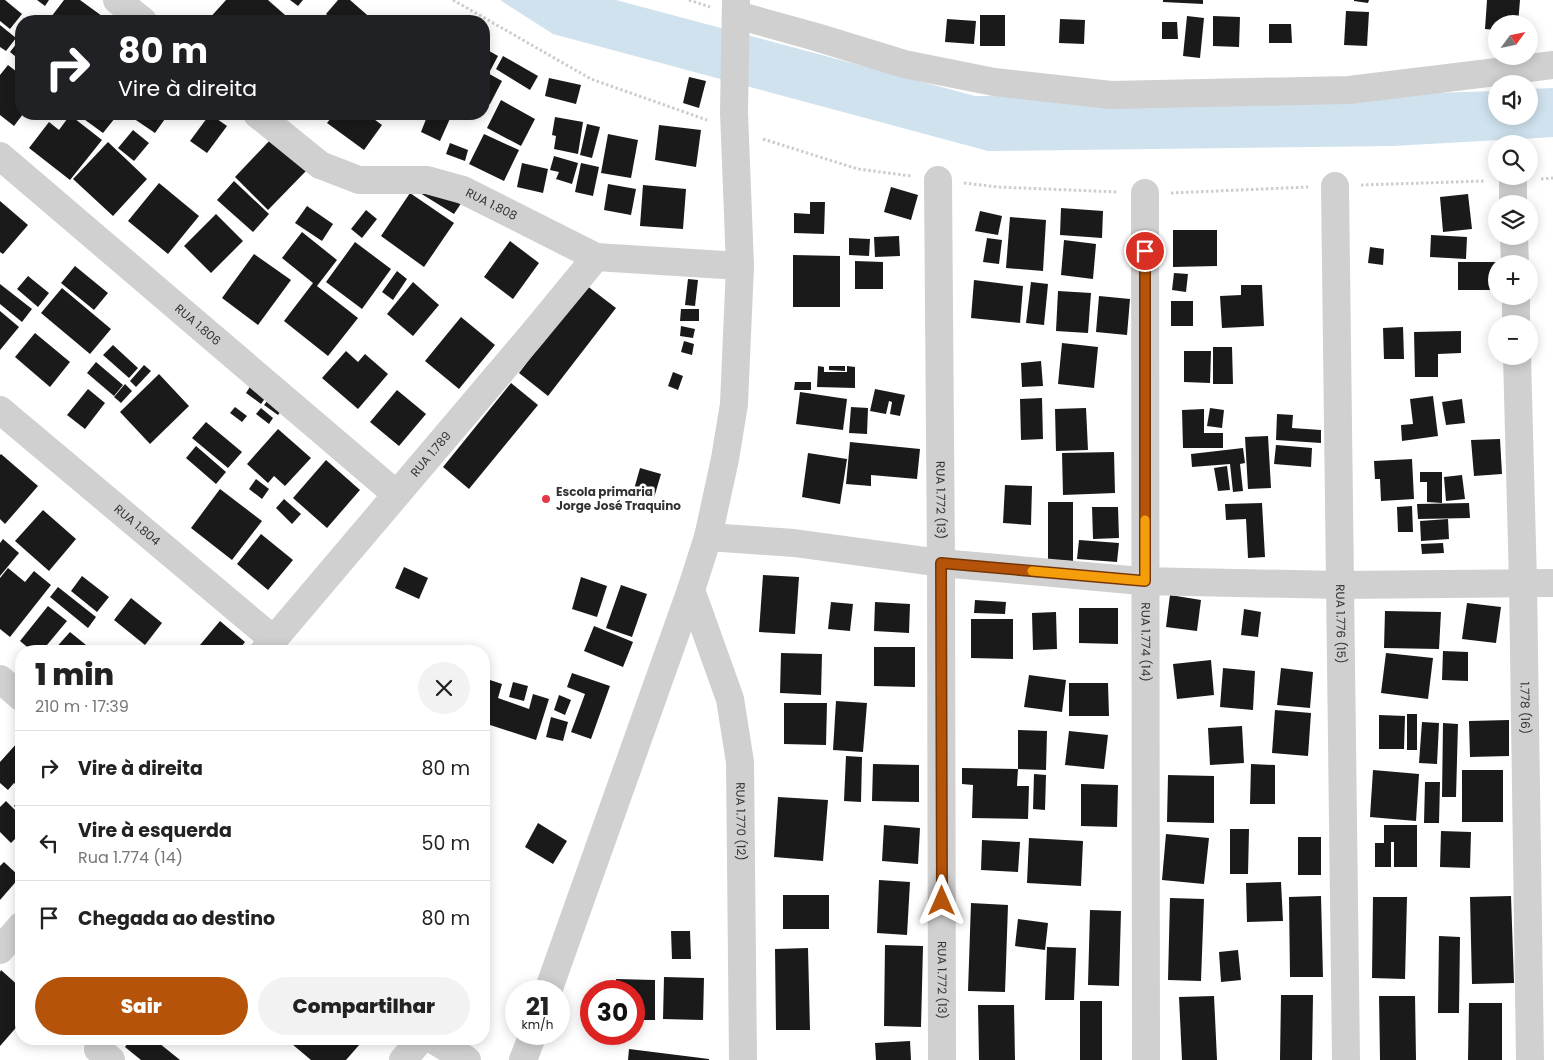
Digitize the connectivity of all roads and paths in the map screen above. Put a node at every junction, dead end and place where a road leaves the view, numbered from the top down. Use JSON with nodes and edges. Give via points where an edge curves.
{"nodes":[{"id":1,"x":117,"y":0,"type":"edge"},
{"id":2,"x":453,"y":0,"type":"edge"},
{"id":3,"x":736,"y":13,"type":"edge"},
{"id":4,"x":136,"y":15,"type":"edge"},
{"id":5,"x":479,"y":15,"type":"edge"},
{"id":6,"x":490,"y":21,"type":"edge"},
{"id":7,"x":1553,"y":65,"type":"edge"},
{"id":8,"x":264,"y":120,"type":"edge"},
{"id":9,"x":734,"y":121,"type":"junction"},
{"id":10,"x":0,"y":156,"type":"edge"},
{"id":11,"x":938,"y":180,"type":"dead end"},
{"id":12,"x":1335,"y":186,"type":"dead end"},
{"id":13,"x":1144,"y":193,"type":"dead end"},
{"id":14,"x":596,"y":257,"type":"junction"},
{"id":15,"x":740,"y":266,"type":"junction"},
{"id":16,"x":1517,"y":365,"type":"edge"},
{"id":17,"x":0,"y":410,"type":"edge"},
{"id":18,"x":396,"y":494,"type":"junction"},
{"id":19,"x":708,"y":537,"type":"junction"},
{"id":20,"x":941,"y":563,"type":"junction"},
{"id":21,"x":1145,"y":581,"type":"junction"},
{"id":22,"x":1523,"y":583,"type":"junction"},
{"id":23,"x":1553,"y":583,"type":"edge"},
{"id":24,"x":1340,"y":585,"type":"junction"},
{"id":25,"x":691,"y":590,"type":"junction"},
{"id":26,"x":268,"y":645,"type":"edge"},
{"id":27,"x":270,"y":645,"type":"edge"},
{"id":28,"x":0,"y":679,"type":"edge"},
{"id":29,"x":15,"y":692,"type":"edge"},
{"id":30,"x":15,"y":933,"type":"edge"},
{"id":31,"x":0,"y":950,"type":"edge"},
{"id":32,"x":552,"y":980,"type":"edge"},
{"id":33,"x":415,"y":1045,"type":"edge"},
{"id":34,"x":442,"y":1045,"type":"edge"},
{"id":35,"x":529,"y":1045,"type":"edge"},
{"id":36,"x":403,"y":1060,"type":"edge"},
{"id":37,"x":467,"y":1060,"type":"edge"},
{"id":38,"x":524,"y":1060,"type":"edge"},
{"id":39,"x":743,"y":1060,"type":"edge"},
{"id":40,"x":942,"y":1060,"type":"edge"},
{"id":41,"x":1146,"y":1060,"type":"edge"},
{"id":42,"x":1346,"y":1060,"type":"edge"},
{"id":43,"x":1530,"y":1060,"type":"edge"}],
"edges":[{"from":1,"to":4,"type":"street"},
{"from":2,"to":5,"type":"path"},
{"from":3,"to":7,"type":"street","via":[[904,64],[994,82],[1111,95],[1349,90]]},
{"from":3,"to":9,"type":"street"},
{"from":6,"to":9,"type":"path","via":[[591,79]]},
{"from":8,"to":14,"type":"street","name":"RUA 1.808","via":[[320,165],[359,180],[427,180],[463,190]]},
{"from":9,"to":15,"type":"street"},
{"from":10,"to":18,"type":"street","name":"RUA 1.806"},
{"from":11,"to":20,"type":"street","name":"RUA 1.772 (13)"},
{"from":12,"to":24,"type":"street","name":"RUA 1.776 (15)"},
{"from":13,"to":21,"type":"street","name":"RUA 1.774 (14)"},
{"from":14,"to":15,"type":"street","name":"RUA 1.808"},
{"from":14,"to":18,"type":"street","name":"RUA 1.789"},
{"from":15,"to":19,"type":"street","via":[[734,404]]},
{"from":16,"to":22,"type":"street","name":"1.778 (16)"},
{"from":17,"to":26,"type":"street","name":"RUA 1.804"},
{"from":18,"to":27,"type":"street","name":"RUA 1.789"},
{"from":19,"to":20,"type":"street","via":[[794,543]]},
{"from":19,"to":25,"type":"street"},
{"from":20,"to":21,"type":"street"},
{"from":20,"to":40,"type":"street","name":"RUA 1.772 (13)"},
{"from":21,"to":24,"type":"street"},
{"from":21,"to":41,"type":"street","name":"RUA 1.774 (14)"},
{"from":22,"to":23,"type":"street"},
{"from":22,"to":24,"type":"street"},
{"from":22,"to":43,"type":"street","name":"1.778 (16)"},
{"from":24,"to":42,"type":"street","name":"RUA 1.776 (15)"},
{"from":25,"to":32,"type":"street"},
{"from":25,"to":39,"type":"street","name":"RUA 1.770 (12)","via":[[730,698],[740,762]]},
{"from":28,"to":29,"type":"street"},
{"from":30,"to":31,"type":"street"},
{"from":33,"to":36,"type":"street"},
{"from":34,"to":37,"type":"street"},
{"from":35,"to":38,"type":"street"}]}
